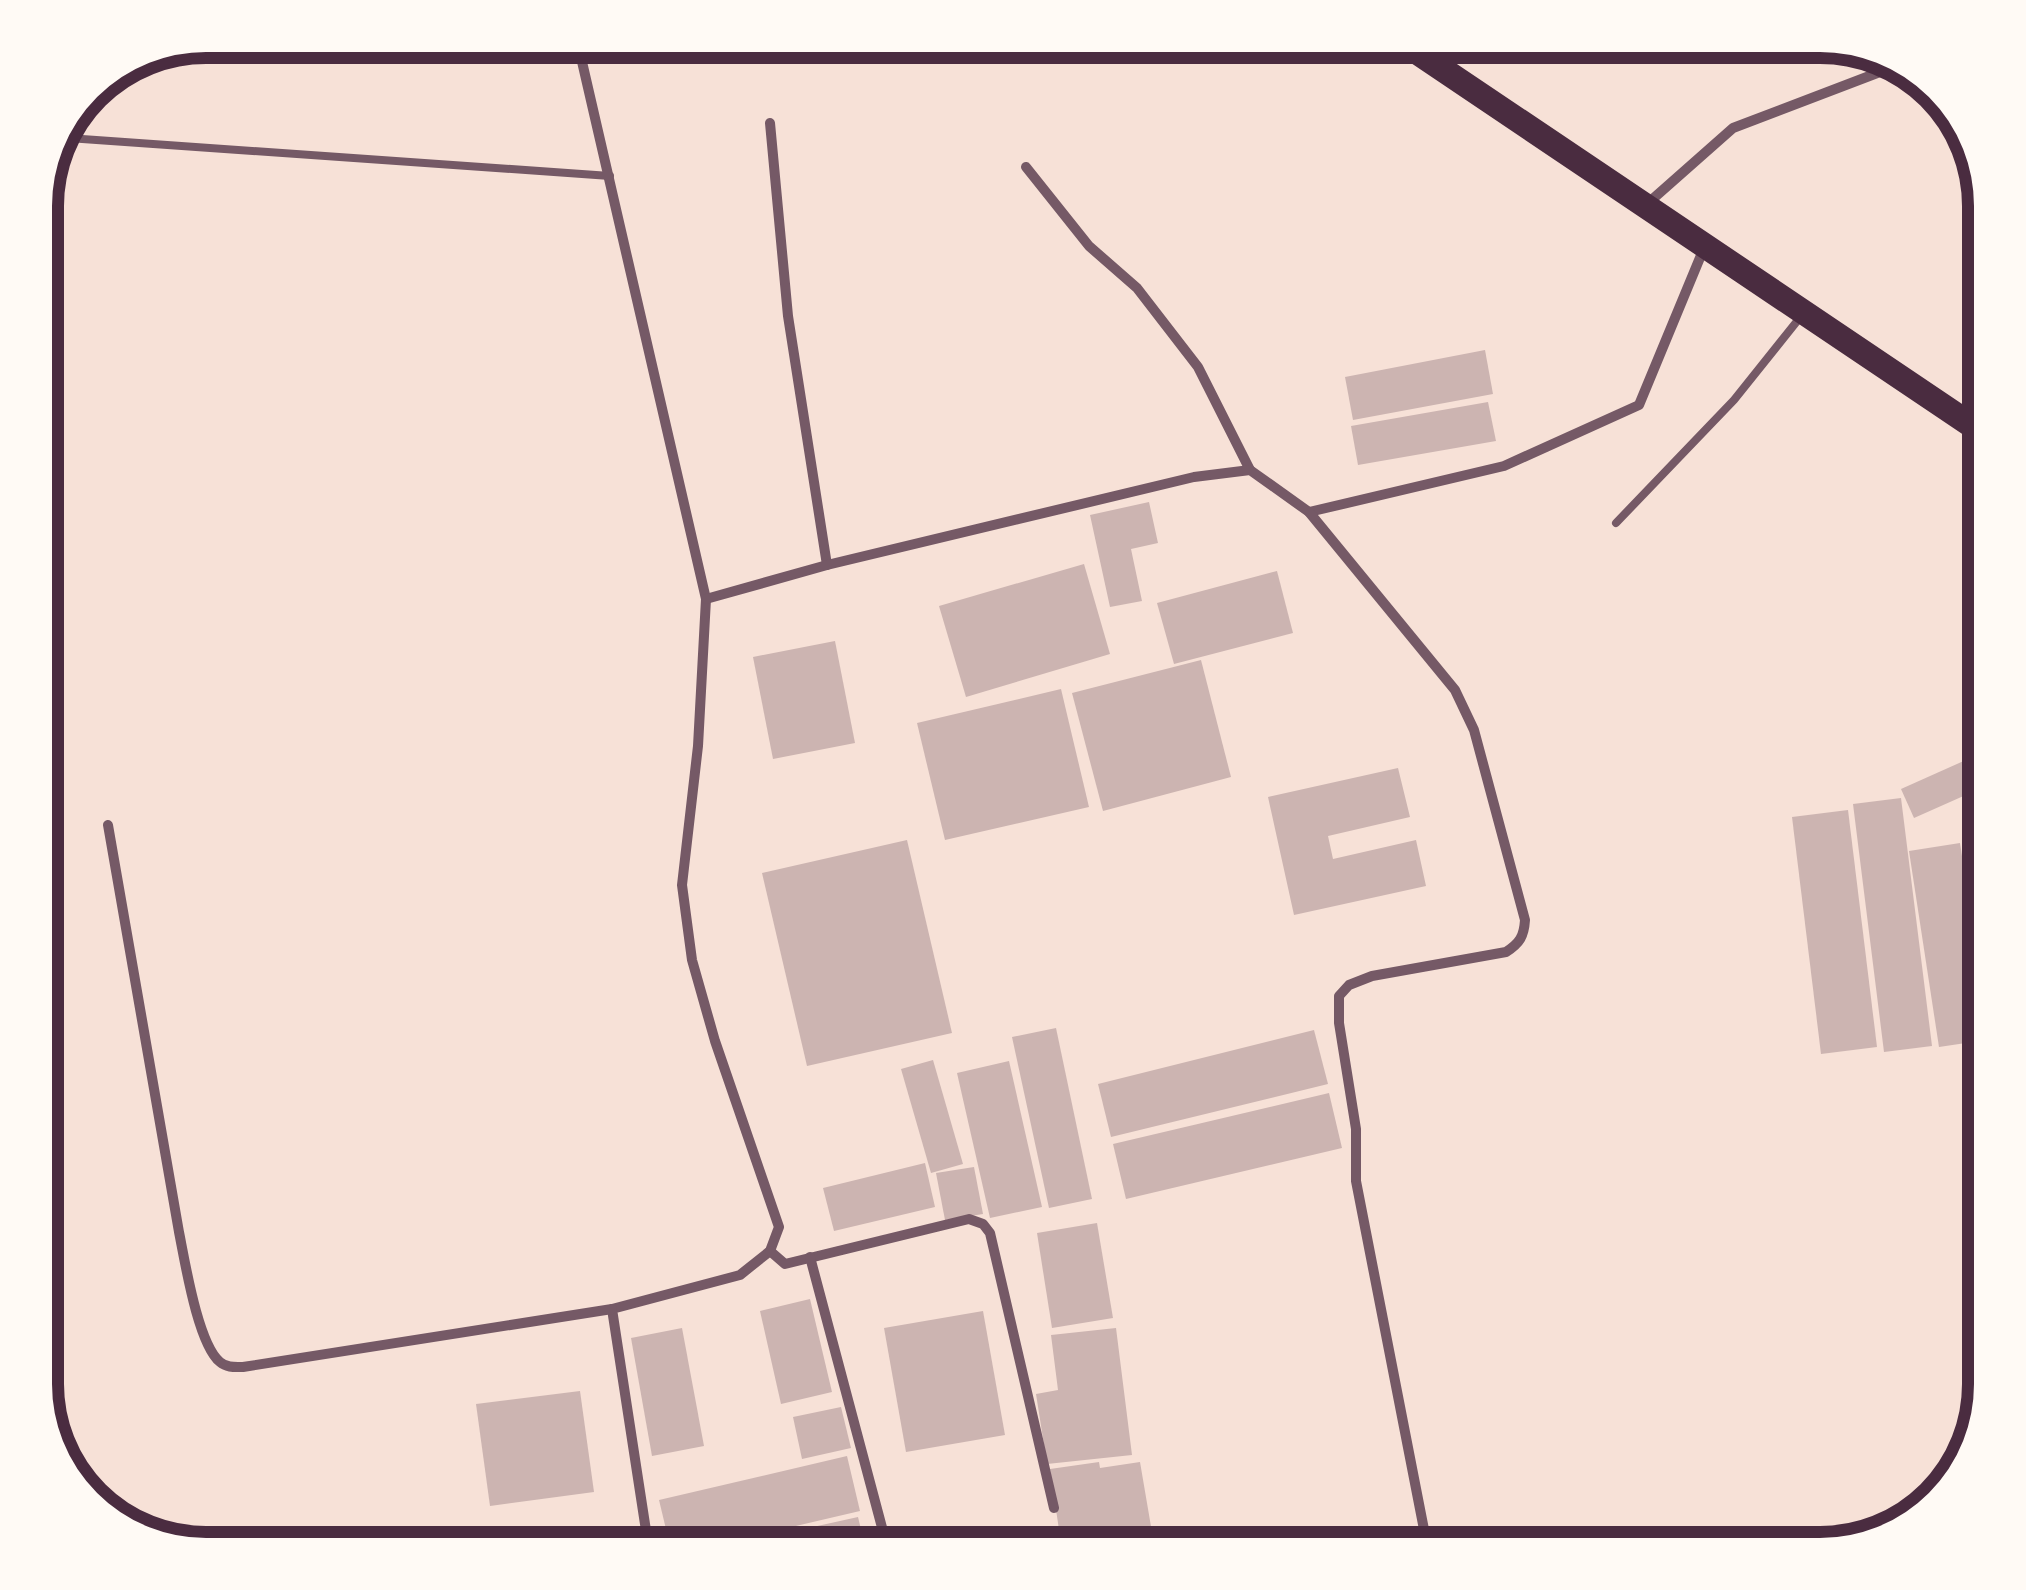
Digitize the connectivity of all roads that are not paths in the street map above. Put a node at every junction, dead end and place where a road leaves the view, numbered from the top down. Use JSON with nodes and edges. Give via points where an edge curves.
{"nodes":[{"id":1,"x":581,"y":58,"type":"edge"},
{"id":2,"x":1426,"y":58,"type":"edge"},
{"id":3,"x":1882,"y":71,"type":"edge"},
{"id":4,"x":770,"y":124,"type":"dead end"},
{"id":5,"x":74,"y":138,"type":"edge"},
{"id":6,"x":1026,"y":166,"type":"dead end"},
{"id":7,"x":610,"y":176,"type":"junction"},
{"id":8,"x":1646,"y":205,"type":"junction"},
{"id":9,"x":1705,"y":244,"type":"junction"},
{"id":10,"x":1805,"y":312,"type":"junction"},
{"id":11,"x":1968,"y":423,"type":"edge"},
{"id":12,"x":1250,"y":470,"type":"junction"},
{"id":13,"x":1309,"y":512,"type":"junction"},
{"id":14,"x":1616,"y":523,"type":"dead end"},
{"id":15,"x":826,"y":565,"type":"junction"},
{"id":16,"x":706,"y":599,"type":"junction"},
{"id":17,"x":108,"y":824,"type":"dead end"},
{"id":18,"x":770,"y":1251,"type":"junction"},
{"id":19,"x":810,"y":1257,"type":"junction"},
{"id":20,"x":612,"y":1308,"type":"junction"},
{"id":21,"x":1054,"y":1508,"type":"dead end"},
{"id":22,"x":646,"y":1532,"type":"edge"},
{"id":23,"x":883,"y":1532,"type":"edge"},
{"id":24,"x":1424,"y":1532,"type":"edge"}],
"edges":[{"from":1,"to":7,"type":"street"},
{"from":2,"to":8,"type":"main road"},
{"from":3,"to":8,"type":"street","via":[[1732,128]]},
{"from":4,"to":15,"type":"street","via":[[788,316]]},
{"from":5,"to":7,"type":"lane"},
{"from":6,"to":12,"type":"street","via":[[1089,246],[1137,288],[1198,368]]},
{"from":7,"to":16,"type":"street"},
{"from":8,"to":9,"type":"main road"},
{"from":9,"to":10,"type":"main road"},
{"from":9,"to":13,"type":"street","via":[[1639,406],[1504,466]]},
{"from":10,"to":11,"type":"main road"},
{"from":10,"to":14,"type":"lane","via":[[1734,400]]},
{"from":12,"to":13,"type":"street"},
{"from":12,"to":15,"type":"street","via":[[1194,477]]},
{"from":13,"to":24,"type":"street","via":[[1455,690],[1474,730],[1526,920],[1518,944],[1506,952],[1372,976],[1339,996],[1356,1181]]},
{"from":15,"to":16,"type":"street"},
{"from":16,"to":18,"type":"street","via":[[682,885],[692,960],[714,1041],[779,1227]]},
{"from":17,"to":20,"type":"street","via":[[179,1232],[206,1343],[219,1362],[243,1367]]},
{"from":18,"to":19,"type":"street","via":[[785,1264]]},
{"from":18,"to":20,"type":"street","via":[[740,1275]]},
{"from":19,"to":21,"type":"street","via":[[969,1219],[983,1224]]},
{"from":19,"to":23,"type":"street"},
{"from":20,"to":22,"type":"street"}]}
